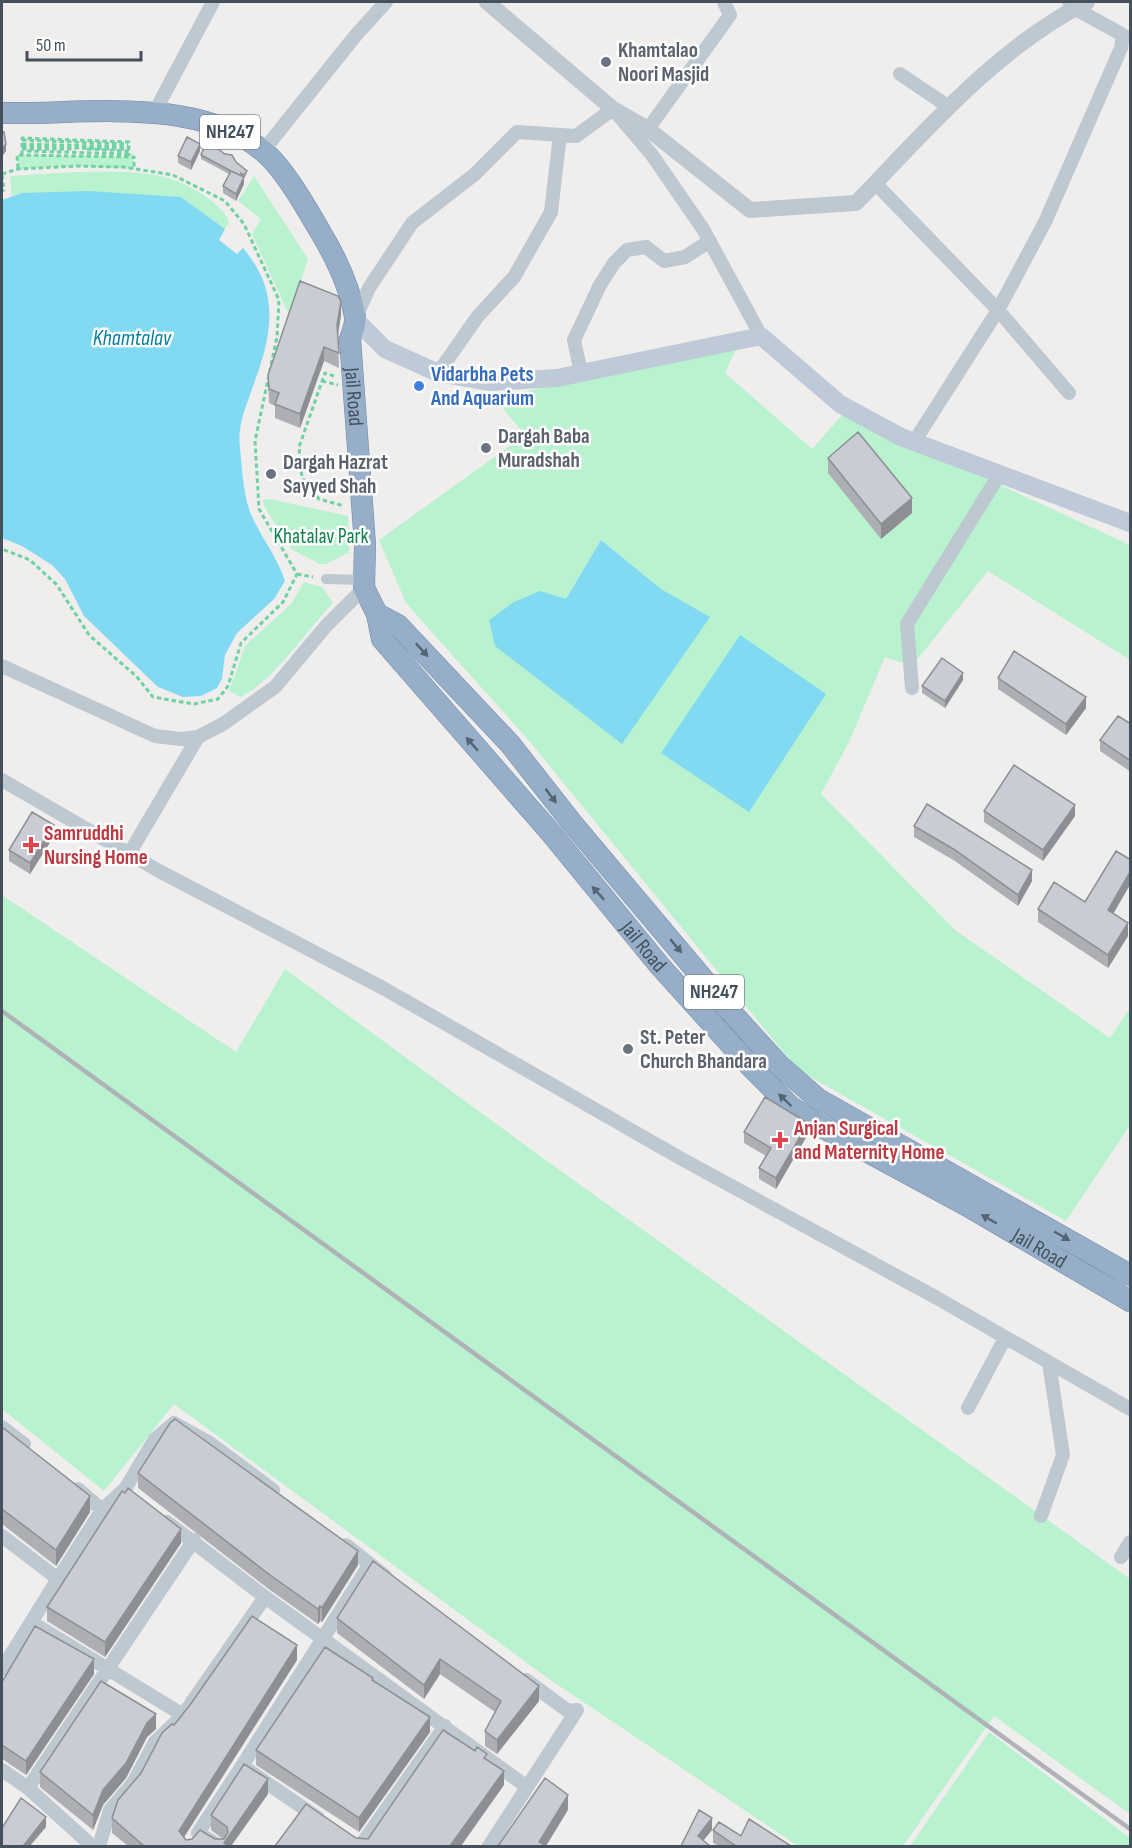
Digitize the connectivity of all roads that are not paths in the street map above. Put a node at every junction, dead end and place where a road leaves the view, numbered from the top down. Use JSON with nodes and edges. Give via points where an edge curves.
{"nodes":[{"id":1,"x":213,"y":2,"type":"edge"},
{"id":2,"x":386,"y":2,"type":"edge"},
{"id":3,"x":487,"y":2,"type":"edge"},
{"id":4,"x":724,"y":2,"type":"edge"},
{"id":5,"x":1077,"y":4,"type":"edge"},
{"id":6,"x":900,"y":74,"type":"dead end"},
{"id":7,"x":949,"y":106,"type":"junction"},
{"id":8,"x":613,"y":109,"type":"junction"},
{"id":9,"x":2,"y":113,"type":"edge"},
{"id":10,"x":153,"y":115,"type":"junction"},
{"id":11,"x":648,"y":129,"type":"junction"},
{"id":12,"x":560,"y":135,"type":"junction"},
{"id":13,"x":263,"y":152,"type":"junction"},
{"id":14,"x":875,"y":183,"type":"junction"},
{"id":15,"x":710,"y":241,"type":"junction"},
{"id":16,"x":998,"y":310,"type":"junction"},
{"id":17,"x":355,"y":319,"type":"junction"},
{"id":18,"x":760,"y":336,"type":"junction"},
{"id":19,"x":438,"y":373,"type":"junction"},
{"id":20,"x":581,"y":373,"type":"junction"},
{"id":21,"x":1069,"y":393,"type":"dead end"},
{"id":22,"x":914,"y":442,"type":"junction"},
{"id":23,"x":999,"y":475,"type":"junction"},
{"id":24,"x":1131,"y":523,"type":"edge"},
{"id":25,"x":326,"y":579,"type":"road end"},
{"id":26,"x":364,"y":584,"type":"junction"},
{"id":27,"x":377,"y":614,"type":"junction"},
{"id":28,"x":2,"y":666,"type":"edge"},
{"id":29,"x":912,"y":688,"type":"dead end"},
{"id":30,"x":198,"y":737,"type":"junction"},
{"id":31,"x":2,"y":780,"type":"edge"},
{"id":32,"x":129,"y":854,"type":"junction"},
{"id":33,"x":1131,"y":1275,"type":"edge"},
{"id":34,"x":1131,"y":1301,"type":"edge"},
{"id":35,"x":1005,"y":1338,"type":"junction"},
{"id":36,"x":1049,"y":1363,"type":"junction"},
{"id":37,"x":968,"y":1408,"type":"dead end"},
{"id":38,"x":1131,"y":1409,"type":"edge"},
{"id":39,"x":2,"y":1427,"type":"edge"},
{"id":40,"x":39,"y":1456,"type":"edge"},
{"id":41,"x":66,"y":1479,"type":"edge"},
{"id":42,"x":125,"y":1490,"type":"junction"},
{"id":43,"x":280,"y":1495,"type":"edge"},
{"id":44,"x":137,"y":1501,"type":"edge"},
{"id":45,"x":102,"y":1509,"type":"junction"},
{"id":46,"x":156,"y":1514,"type":"edge"},
{"id":47,"x":1041,"y":1516,"type":"dead end"},
{"id":48,"x":2,"y":1536,"type":"edge"},
{"id":49,"x":334,"y":1537,"type":"edge"},
{"id":50,"x":194,"y":1540,"type":"junction"},
{"id":51,"x":1131,"y":1542,"type":"edge"},
{"id":52,"x":1121,"y":1557,"type":"dead end"},
{"id":53,"x":370,"y":1564,"type":"junction"},
{"id":54,"x":58,"y":1579,"type":"junction"},
{"id":55,"x":397,"y":1584,"type":"edge"},
{"id":56,"x":265,"y":1597,"type":"junction"},
{"id":57,"x":31,"y":1622,"type":"junction"},
{"id":58,"x":325,"y":1640,"type":"junction"},
{"id":59,"x":2,"y":1669,"type":"edge"},
{"id":60,"x":107,"y":1669,"type":"junction"},
{"id":61,"x":514,"y":1671,"type":"edge"},
{"id":62,"x":183,"y":1715,"type":"junction"},
{"id":63,"x":445,"y":1726,"type":"junction"},
{"id":64,"x":242,"y":1766,"type":"junction"},
{"id":65,"x":2,"y":1770,"type":"edge"},
{"id":66,"x":527,"y":1787,"type":"junction"},
{"id":67,"x":28,"y":1788,"type":"junction"},
{"id":68,"x":333,"y":1827,"type":"edge"},
{"id":69,"x":198,"y":1833,"type":"junction"},
{"id":70,"x":359,"y":1844,"type":"edge"},
{"id":71,"x":92,"y":1846,"type":"edge"},
{"id":72,"x":99,"y":1846,"type":"edge"},
{"id":73,"x":188,"y":1846,"type":"edge"},
{"id":74,"x":219,"y":1846,"type":"edge"},
{"id":75,"x":489,"y":1846,"type":"edge"}],
"edges":[{"from":1,"to":10,"type":"street"},
{"from":2,"to":13,"type":"street"},
{"from":3,"to":8,"type":"street"},
{"from":4,"to":11,"type":"street","via":[[730,15]]},
{"from":5,"to":7,"type":"street"},
{"from":5,"to":16,"type":"street","via":[[1123,36],[1121,48],[1045,222]]},
{"from":6,"to":7,"type":"street"},
{"from":7,"to":14,"type":"street"},
{"from":8,"to":11,"type":"street"},
{"from":8,"to":12,"type":"street","via":[[576,136]]},
{"from":8,"to":15,"type":"street","via":[[652,154]]},
{"from":9,"to":10,"type":"highway","number":"NH247"},
{"from":10,"to":13,"type":"highway","number":"NH247","via":[[191,117],[223,128]]},
{"from":11,"to":14,"type":"street","via":[[750,210],[856,203]]},
{"from":12,"to":17,"type":"street","via":[[517,132],[475,174],[412,223],[369,288]]},
{"from":12,"to":19,"type":"street","via":[[551,212],[513,277],[478,316]]},
{"from":13,"to":17,"type":"highway","number":"NH247","via":[[300,198],[337,259]]},
{"from":14,"to":16,"type":"street"},
{"from":15,"to":18,"type":"street"},
{"from":15,"to":20,"type":"street","via":[[685,257],[664,261],[646,247],[627,250],[614,263],[574,340]]},
{"from":16,"to":21,"type":"street"},
{"from":16,"to":22,"type":"street"},
{"from":17,"to":19,"type":"main road","via":[[386,350]]},
{"from":17,"to":26,"type":"highway","name":"Jail Road","number":"NH247","via":[[350,339],[363,513]]},
{"from":18,"to":20,"type":"main road"},
{"from":18,"to":22,"type":"main road","via":[[840,404]]},
{"from":19,"to":20,"type":"main road","via":[[489,382]]},
{"from":22,"to":23,"type":"main road"},
{"from":23,"to":24,"type":"main road"},
{"from":23,"to":29,"type":"street","via":[[908,624]]},
{"from":25,"to":26,"type":"street"},
{"from":26,"to":27,"type":"highway","name":"Jail Road","number":"NH247"},
{"from":26,"to":30,"type":"street","via":[[275,687]]},
{"from":27,"to":33,"type":"highway","name":"Jail Road","number":"NH247","one_way":true,"via":[[398,625],[510,744],[730,1012],[779,1065],[818,1099]]},
{"from":34,"to":27,"type":"highway","name":"Jail Road","number":"NH247","one_way":true,"via":[[790,1106],[659,965],[382,639]]},
{"from":28,"to":30,"type":"street","via":[[154,736]]},
{"from":30,"to":32,"type":"street"},
{"from":31,"to":32,"type":"street"},
{"from":32,"to":35,"type":"street","via":[[383,988]]},
{"from":35,"to":36,"type":"street"},
{"from":35,"to":37,"type":"street"},
{"from":36,"to":38,"type":"street"},
{"from":36,"to":47,"type":"street","via":[[1063,1455]]},
{"from":39,"to":40,"type":"street"},
{"from":41,"to":45,"type":"street"},
{"from":42,"to":43,"type":"street","via":[[155,1439],[174,1423],[210,1443]]},
{"from":42,"to":44,"type":"street"},
{"from":42,"to":45,"type":"street"},
{"from":45,"to":54,"type":"street"},
{"from":46,"to":50,"type":"street"},
{"from":48,"to":54,"type":"street"},
{"from":49,"to":53,"type":"street"},
{"from":50,"to":56,"type":"street"},
{"from":50,"to":60,"type":"street"},
{"from":51,"to":52,"type":"street"},
{"from":53,"to":55,"type":"street"},
{"from":53,"to":58,"type":"street"},
{"from":54,"to":57,"type":"street"},
{"from":56,"to":58,"type":"street"},
{"from":56,"to":62,"type":"street"},
{"from":57,"to":59,"type":"street"},
{"from":57,"to":60,"type":"street"},
{"from":58,"to":63,"type":"street"},
{"from":58,"to":64,"type":"street"},
{"from":60,"to":62,"type":"street"},
{"from":60,"to":67,"type":"street"},
{"from":61,"to":66,"type":"street","via":[[568,1711],[577,1710]]},
{"from":62,"to":72,"type":"street","via":[[155,1742],[132,1783],[110,1810]]},
{"from":63,"to":66,"type":"street"},
{"from":63,"to":70,"type":"street"},
{"from":64,"to":68,"type":"street"},
{"from":64,"to":69,"type":"street"},
{"from":65,"to":67,"type":"street"},
{"from":66,"to":75,"type":"street"},
{"from":67,"to":71,"type":"street"},
{"from":69,"to":73,"type":"street"},
{"from":69,"to":74,"type":"street"}]}
